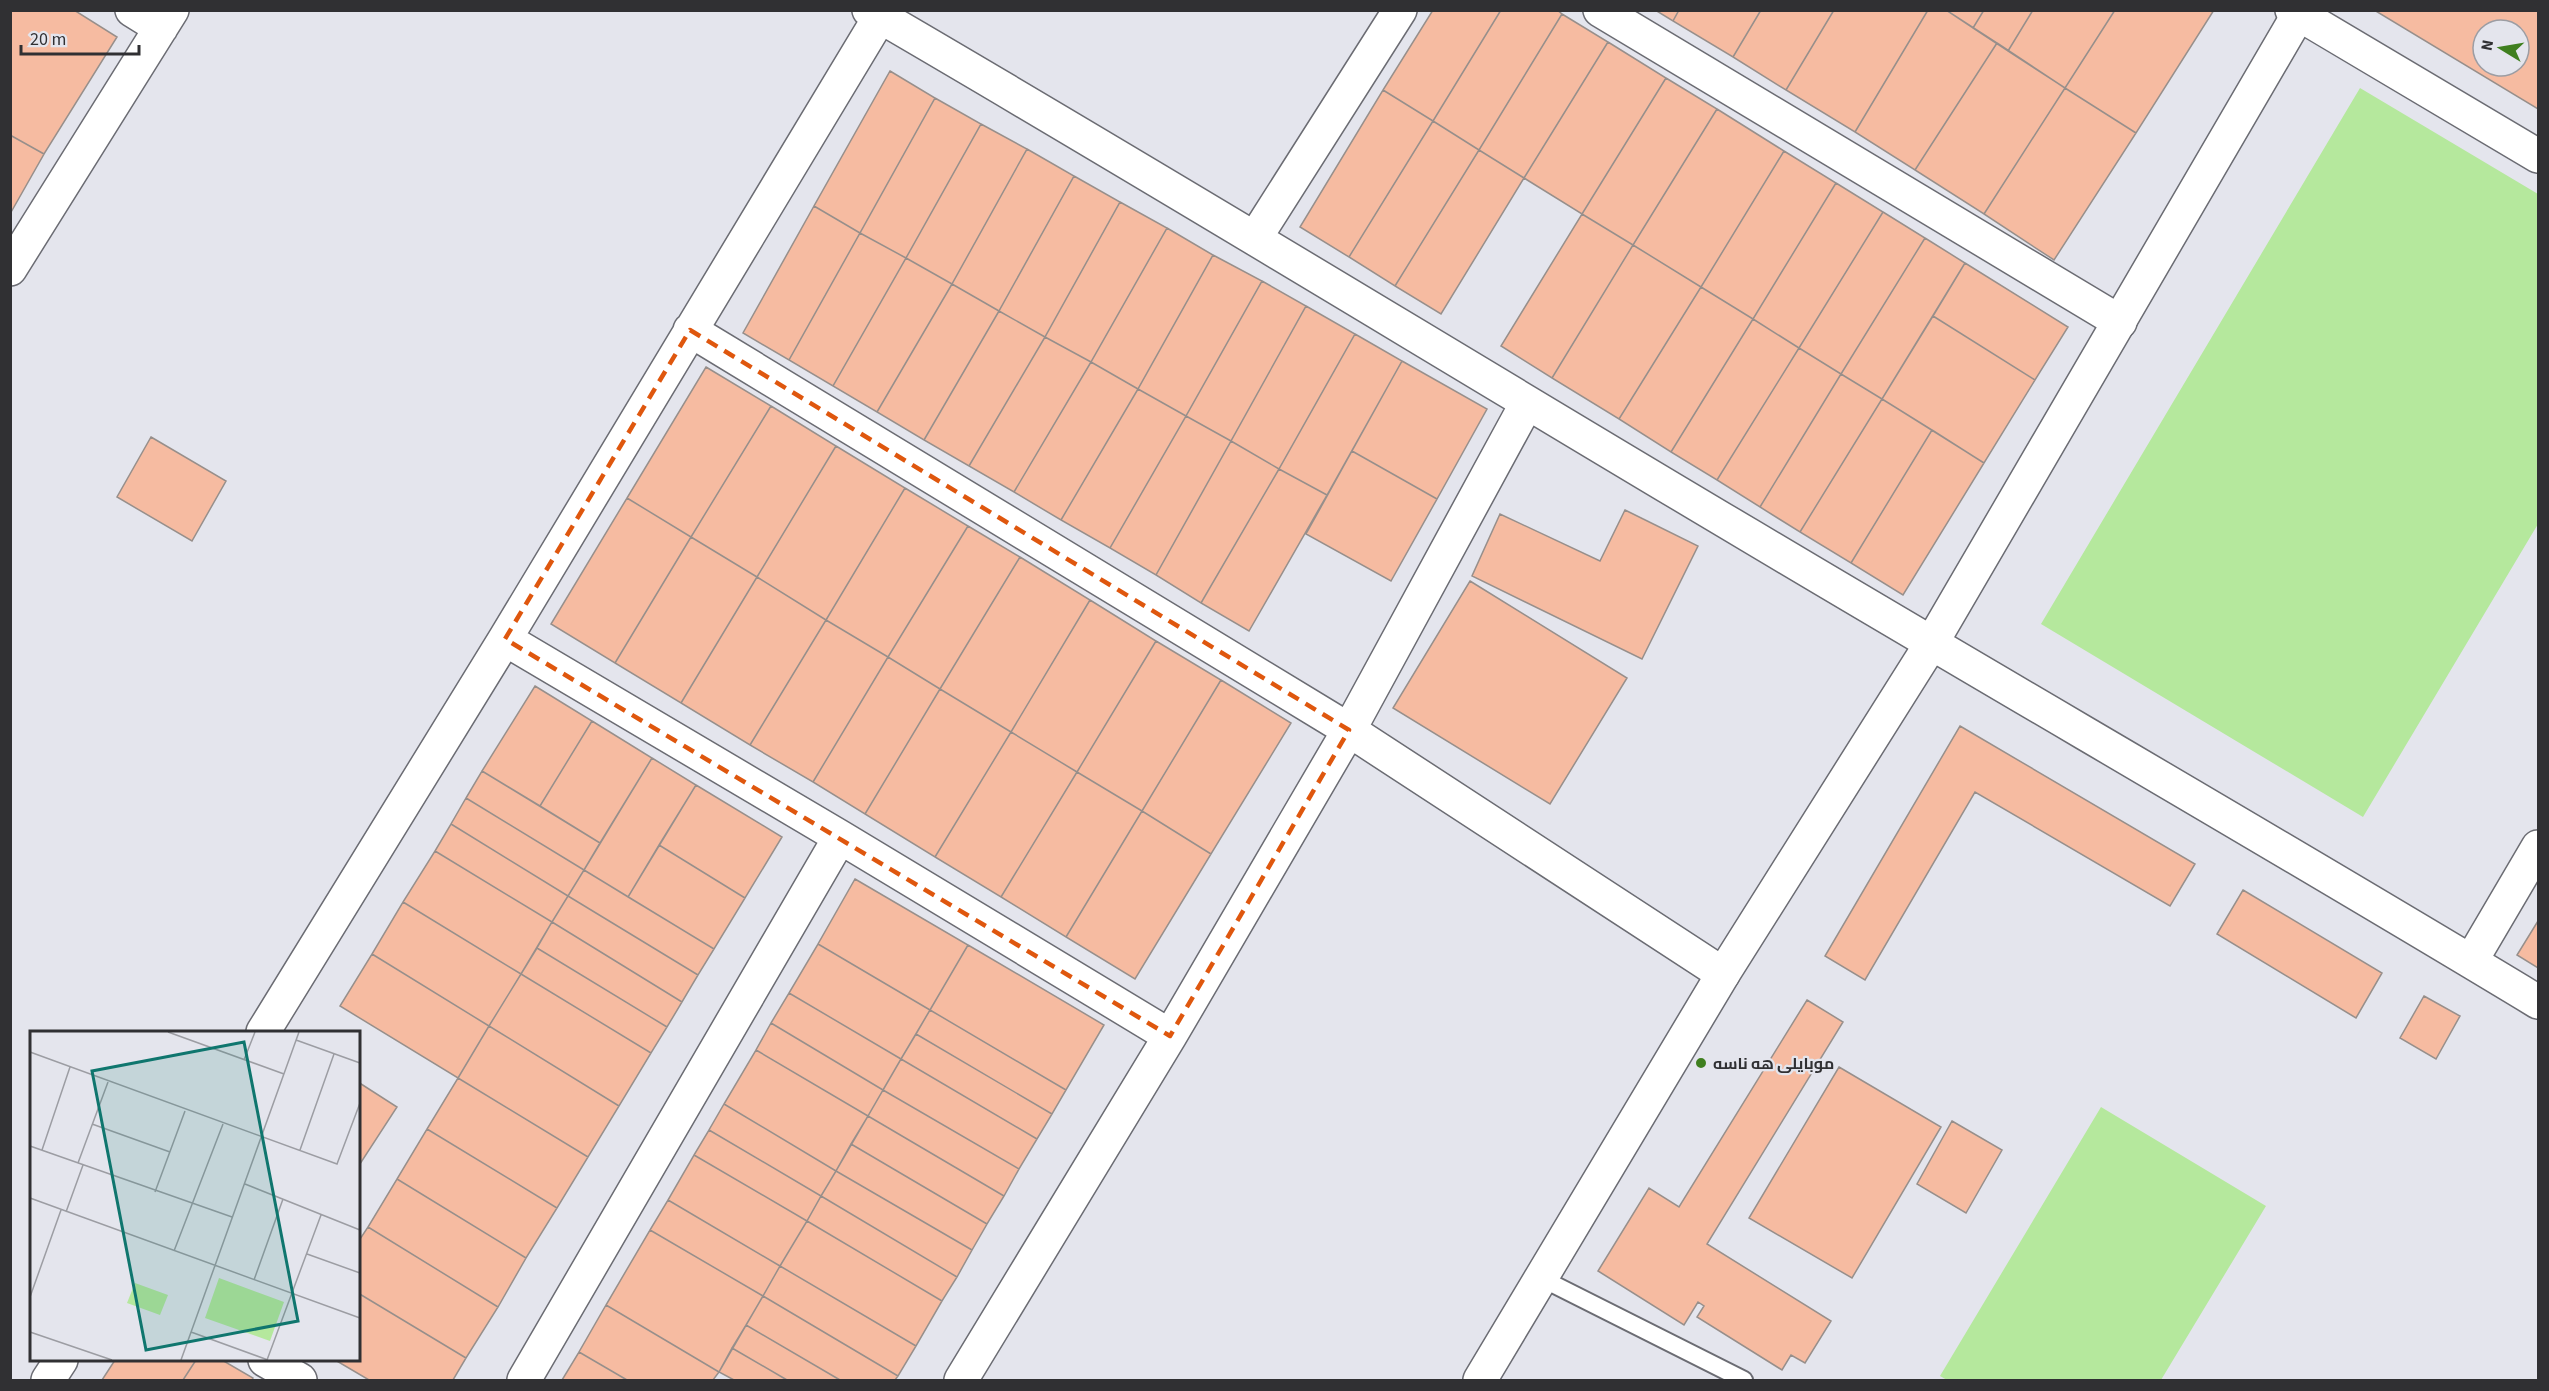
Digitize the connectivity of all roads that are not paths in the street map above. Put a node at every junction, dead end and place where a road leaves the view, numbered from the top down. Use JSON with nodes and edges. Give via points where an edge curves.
{"nodes":[{"id":1,"x":132,"y":10,"type":"edge"},
{"id":2,"x":1400,"y":10,"type":"edge"},
{"id":3,"x":1600,"y":10,"type":"edge"},
{"id":4,"x":2297,"y":12,"type":"edge"},
{"id":5,"x":878,"y":13,"type":"edge"},
{"id":6,"x":167,"y":19,"type":"edge"},
{"id":7,"x":2538,"y":156,"type":"edge"},
{"id":8,"x":1255,"y":238,"type":"junction"},
{"id":9,"x":10,"y":269,"type":"edge"},
{"id":10,"x":2120,"y":322,"type":"junction"},
{"id":11,"x":690,"y":330,"type":"junction"},
{"id":12,"x":1527,"y":403,"type":"junction"},
{"id":13,"x":505,"y":639,"type":"junction"},
{"id":14,"x":1931,"y":644,"type":"junction"},
{"id":15,"x":1349,"y":730,"type":"junction"},
{"id":16,"x":840,"y":837,"type":"junction"},
{"id":17,"x":2538,"y":847,"type":"edge"},
{"id":18,"x":2471,"y":961,"type":"junction"},
{"id":19,"x":1723,"y":974,"type":"junction"},
{"id":20,"x":2538,"y":1002,"type":"edge"},
{"id":21,"x":264,"y":1031,"type":"edge"},
{"id":22,"x":1170,"y":1036,"type":"junction"},
{"id":23,"x":1541,"y":1278,"type":"junction"},
{"id":24,"x":60,"y":1361,"type":"edge"},
{"id":25,"x":268,"y":1361,"type":"edge"},
{"id":26,"x":48,"y":1380,"type":"edge"},
{"id":27,"x":300,"y":1380,"type":"edge"},
{"id":28,"x":524,"y":1380,"type":"edge"},
{"id":29,"x":960,"y":1380,"type":"edge"},
{"id":30,"x":1480,"y":1380,"type":"edge"},
{"id":31,"x":1744,"y":1380,"type":"edge"}],
"edges":[{"from":1,"to":6,"type":"street"},
{"from":2,"to":8,"type":"street"},
{"from":3,"to":10,"type":"street"},
{"from":4,"to":7,"type":"street"},
{"from":4,"to":10,"type":"street"},
{"from":5,"to":8,"type":"street"},
{"from":5,"to":11,"type":"street"},
{"from":6,"to":9,"type":"street"},
{"from":8,"to":12,"type":"street"},
{"from":10,"to":14,"type":"street"},
{"from":11,"to":13,"type":"street"},
{"from":11,"to":15,"type":"street"},
{"from":12,"to":14,"type":"street"},
{"from":12,"to":15,"type":"street"},
{"from":13,"to":16,"type":"street"},
{"from":13,"to":21,"type":"street"},
{"from":14,"to":18,"type":"street"},
{"from":14,"to":19,"type":"street"},
{"from":15,"to":19,"type":"street"},
{"from":15,"to":22,"type":"street"},
{"from":16,"to":22,"type":"street"},
{"from":16,"to":28,"type":"street"},
{"from":17,"to":18,"type":"street"},
{"from":18,"to":20,"type":"street"},
{"from":19,"to":23,"type":"street"},
{"from":22,"to":29,"type":"street"},
{"from":23,"to":30,"type":"street"},
{"from":23,"to":31,"type":"lane"},
{"from":24,"to":26,"type":"street"},
{"from":25,"to":27,"type":"street"}]}
